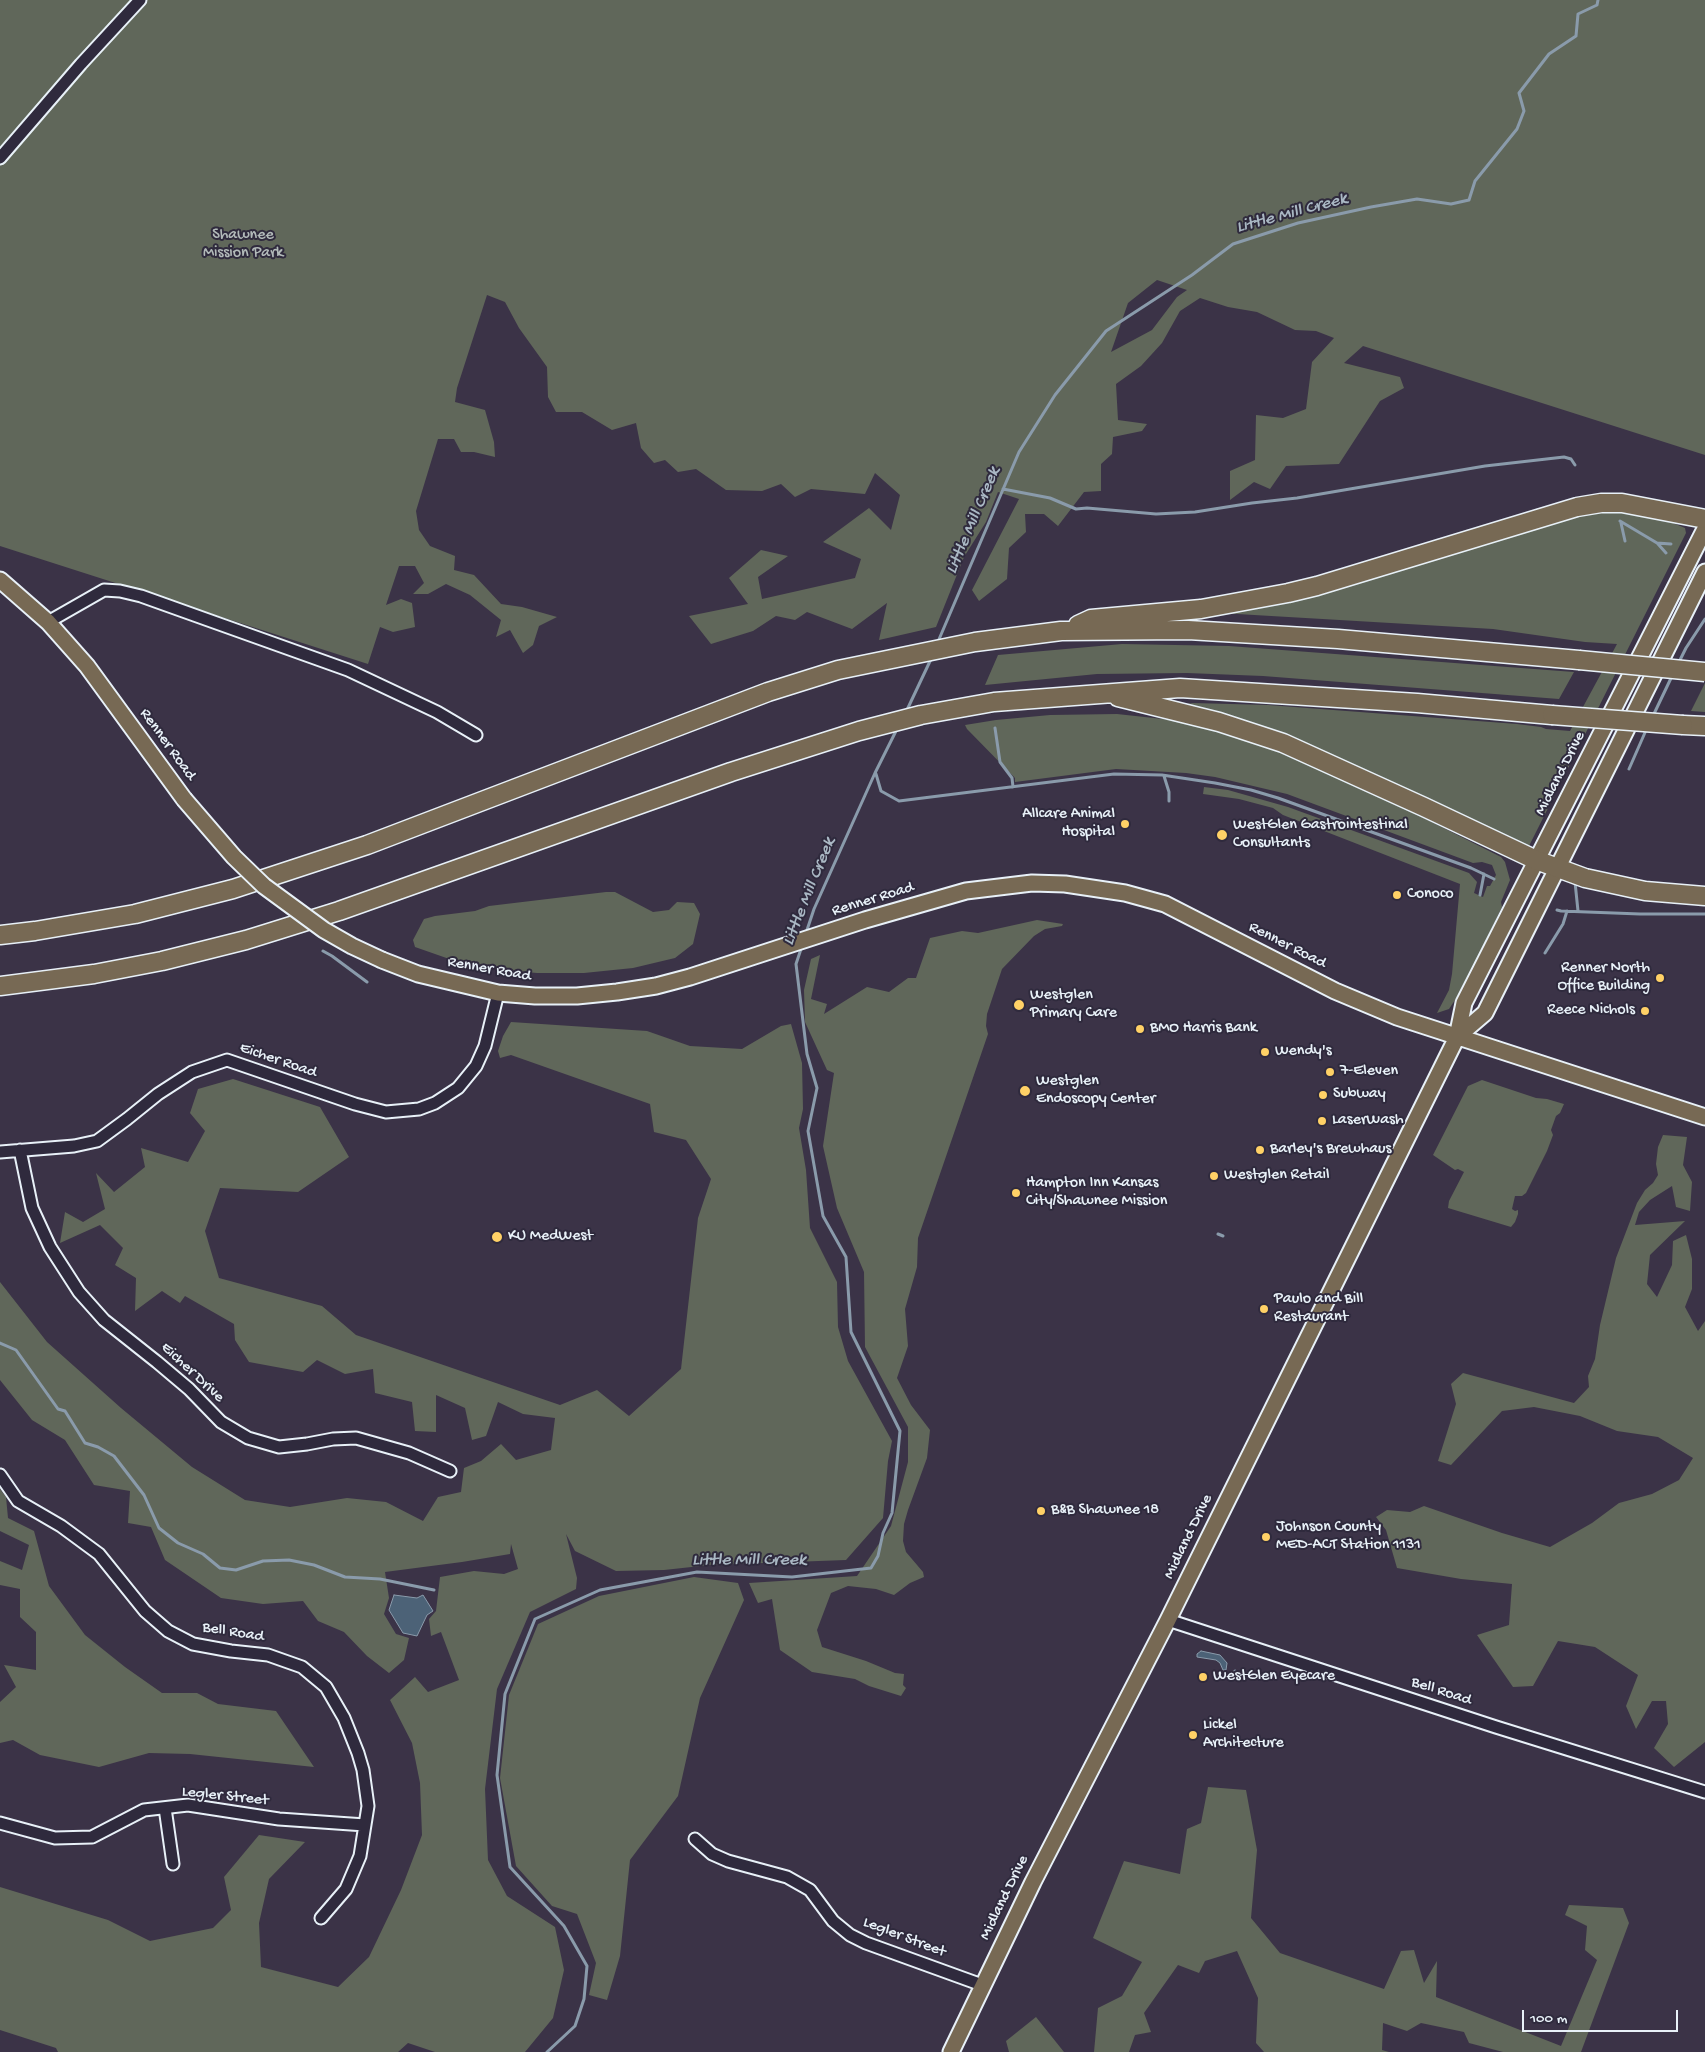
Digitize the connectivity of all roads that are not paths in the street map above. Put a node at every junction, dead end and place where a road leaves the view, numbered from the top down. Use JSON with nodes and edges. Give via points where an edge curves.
{"nodes":[{"id":1,"x":140,"y":0,"type":"edge"},
{"id":2,"x":0,"y":158,"type":"edge"},
{"id":3,"x":1705,"y":519,"type":"edge"},
{"id":4,"x":1705,"y":529,"type":"edge"},
{"id":5,"x":1705,"y":572,"type":"edge"},
{"id":6,"x":0,"y":580,"type":"edge"},
{"id":7,"x":48,"y":622,"type":"junction"},
{"id":8,"x":1061,"y":631,"type":"junction"},
{"id":9,"x":1705,"y":672,"type":"edge"},
{"id":10,"x":1102,"y":693,"type":"junction"},
{"id":11,"x":1705,"y":726,"type":"edge"},
{"id":12,"x":476,"y":735,"type":"dead end"},
{"id":13,"x":1536,"y":860,"type":"junction"},
{"id":14,"x":1558,"y":869,"type":"junction"},
{"id":15,"x":1705,"y":896,"type":"edge"},
{"id":16,"x":0,"y":935,"type":"edge"},
{"id":17,"x":0,"y":986,"type":"edge"},
{"id":18,"x":498,"y":993,"type":"junction"},
{"id":19,"x":1457,"y":1038,"type":"junction"},
{"id":20,"x":1705,"y":1117,"type":"edge"},
{"id":21,"x":20,"y":1150,"type":"junction"},
{"id":22,"x":0,"y":1152,"type":"edge"},
{"id":23,"x":450,"y":1471,"type":"dead end"},
{"id":24,"x":0,"y":1475,"type":"edge"},
{"id":25,"x":1168,"y":1620,"type":"junction"},
{"id":26,"x":1705,"y":1792,"type":"edge"},
{"id":27,"x":164,"y":1808,"type":"junction"},
{"id":28,"x":0,"y":1823,"type":"edge"},
{"id":29,"x":365,"y":1826,"type":"junction"},
{"id":30,"x":695,"y":1839,"type":"dead end"},
{"id":31,"x":173,"y":1864,"type":"dead end"},
{"id":32,"x":321,"y":1918,"type":"dead end"},
{"id":33,"x":982,"y":1985,"type":"junction"},
{"id":34,"x":951,"y":2052,"type":"edge"}],
"edges":[{"from":1,"to":2,"type":"street"},
{"from":3,"to":8,"type":"highway","via":[[1622,503],[1577,507],[1317,586],[1201,609],[1091,619]]},
{"from":4,"to":13,"type":"main road","name":"Midland Drive"},
{"from":5,"to":14,"type":"main road","name":"Midland Drive"},
{"from":6,"to":7,"type":"main road","name":"Renner Road"},
{"from":7,"to":12,"type":"street","via":[[104,590],[120,590],[318,658],[393,691]]},
{"from":7,"to":18,"type":"main road","name":"Renner Road","bridge":true,"via":[[92,672],[184,799],[264,886],[324,930],[382,960],[418,974]]},
{"from":8,"to":9,"type":"highway","bridge":true,"via":[[1236,632]]},
{"from":8,"to":16,"type":"highway","via":[[957,645],[838,670],[768,692],[367,845],[234,890],[134,914]]},
{"from":10,"to":11,"type":"highway","bridge":true,"via":[[1180,688]]},
{"from":10,"to":13,"type":"highway","via":[[1219,722],[1283,743]]},
{"from":10,"to":17,"type":"highway","via":[[994,702],[859,731],[339,911],[246,940],[94,974]]},
{"from":13,"to":14,"type":"highway"},
{"from":13,"to":19,"type":"main road","name":"Midland Drive","via":[[1464,1003]]},
{"from":14,"to":15,"type":"highway","via":[[1616,886]]},
{"from":14,"to":19,"type":"main road","name":"Midland Drive","via":[[1485,1013]]},
{"from":18,"to":19,"type":"main road","name":"Renner Road","via":[[568,996],[656,986],[966,891],[1032,883],[1064,884],[1125,893],[1165,904],[1336,991],[1396,1017]]},
{"from":18,"to":21,"type":"street","name":"Eicher Road","via":[[484,1046],[468,1078],[453,1092],[419,1109],[386,1112],[227,1060],[192,1072],[97,1141]]},
{"from":19,"to":20,"type":"main road","name":"Renner Road"},
{"from":19,"to":25,"type":"main road","name":"Midland Drive"},
{"from":21,"to":22,"type":"street","name":"Eicher Road"},
{"from":21,"to":23,"type":"street","name":"Eicher Drive","via":[[32,1208],[50,1247],[79,1292],[104,1320],[163,1367],[221,1422],[248,1438],[279,1447],[356,1438],[409,1453]]},
{"from":24,"to":29,"type":"street","name":"Bell Road","via":[[18,1500],[99,1554],[145,1611],[168,1631],[193,1644],[268,1655],[302,1667],[326,1687],[344,1718],[363,1770],[368,1806]]},
{"from":25,"to":26,"type":"street","name":"Bell Road"},
{"from":25,"to":33,"type":"main road","name":"Midland Drive"},
{"from":27,"to":28,"type":"street","name":"Legler Street","via":[[144,1810],[92,1837],[55,1838]]},
{"from":27,"to":29,"type":"street","name":"Legler Street","via":[[188,1805],[279,1819]]},
{"from":27,"to":31,"type":"street"},
{"from":29,"to":32,"type":"street","name":"Bell Road","via":[[360,1856],[346,1889]]},
{"from":30,"to":33,"type":"street","name":"Legler Street","via":[[712,1854],[787,1877],[810,1890],[833,1921],[850,1935]]},
{"from":33,"to":34,"type":"main road","name":"Midland Drive"}]}
